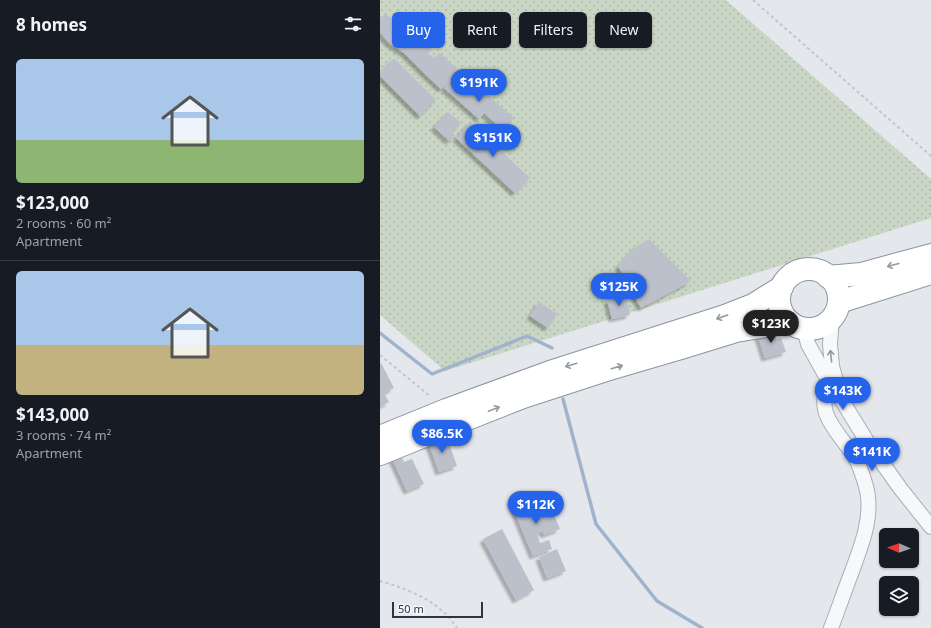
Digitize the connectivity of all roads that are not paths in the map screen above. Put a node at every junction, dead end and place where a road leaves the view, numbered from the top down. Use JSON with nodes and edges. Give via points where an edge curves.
{"nodes":[{"id":1,"x":931,"y":254,"type":"edge"},
{"id":2,"x":931,"y":273,"type":"edge"},
{"id":3,"x":828,"y":277,"type":"junction"},
{"id":4,"x":782,"y":288,"type":"junction"},
{"id":5,"x":835,"y":310,"type":"junction"},
{"id":6,"x":797,"y":325,"type":"junction"},
{"id":7,"x":828,"y":380,"type":"junction"},
{"id":8,"x":841,"y":399,"type":"junction"},
{"id":9,"x":380,"y":437,"type":"edge"},
{"id":10,"x":380,"y":454,"type":"edge"},
{"id":11,"x":931,"y":527,"type":"edge"},
{"id":12,"x":831,"y":628,"type":"edge"}],
"edges":[{"from":1,"to":3,"type":"highway","one_way":true,"via":[[861,274]]},
{"from":2,"to":5,"type":"highway"},
{"from":3,"to":4,"type":"highway","via":[[814,270],[803,270],[787,279]]},
{"from":3,"to":5,"type":"highway","via":[[837,289]]},
{"from":4,"to":6,"type":"highway","via":[[779,299],[781,309],[784,316]]},
{"from":4,"to":9,"type":"highway","one_way":true,"via":[[753,305],[726,316],[550,372]]},
{"from":5,"to":6,"type":"highway","via":[[824,325],[814,329]]},
{"from":8,"to":5,"type":"street","one_way":true,"via":[[832,366],[830,344]]},
{"from":6,"to":7,"type":"street"},
{"from":10,"to":6,"type":"highway","one_way":true,"via":[[523,398],[606,370],[736,331]]},
{"from":7,"to":8,"type":"street"},
{"from":7,"to":12,"type":"street","via":[[824,401],[826,412],[854,455],[868,496],[869,512],[865,534]]},
{"from":8,"to":11,"type":"street","via":[[868,444]]}]}
